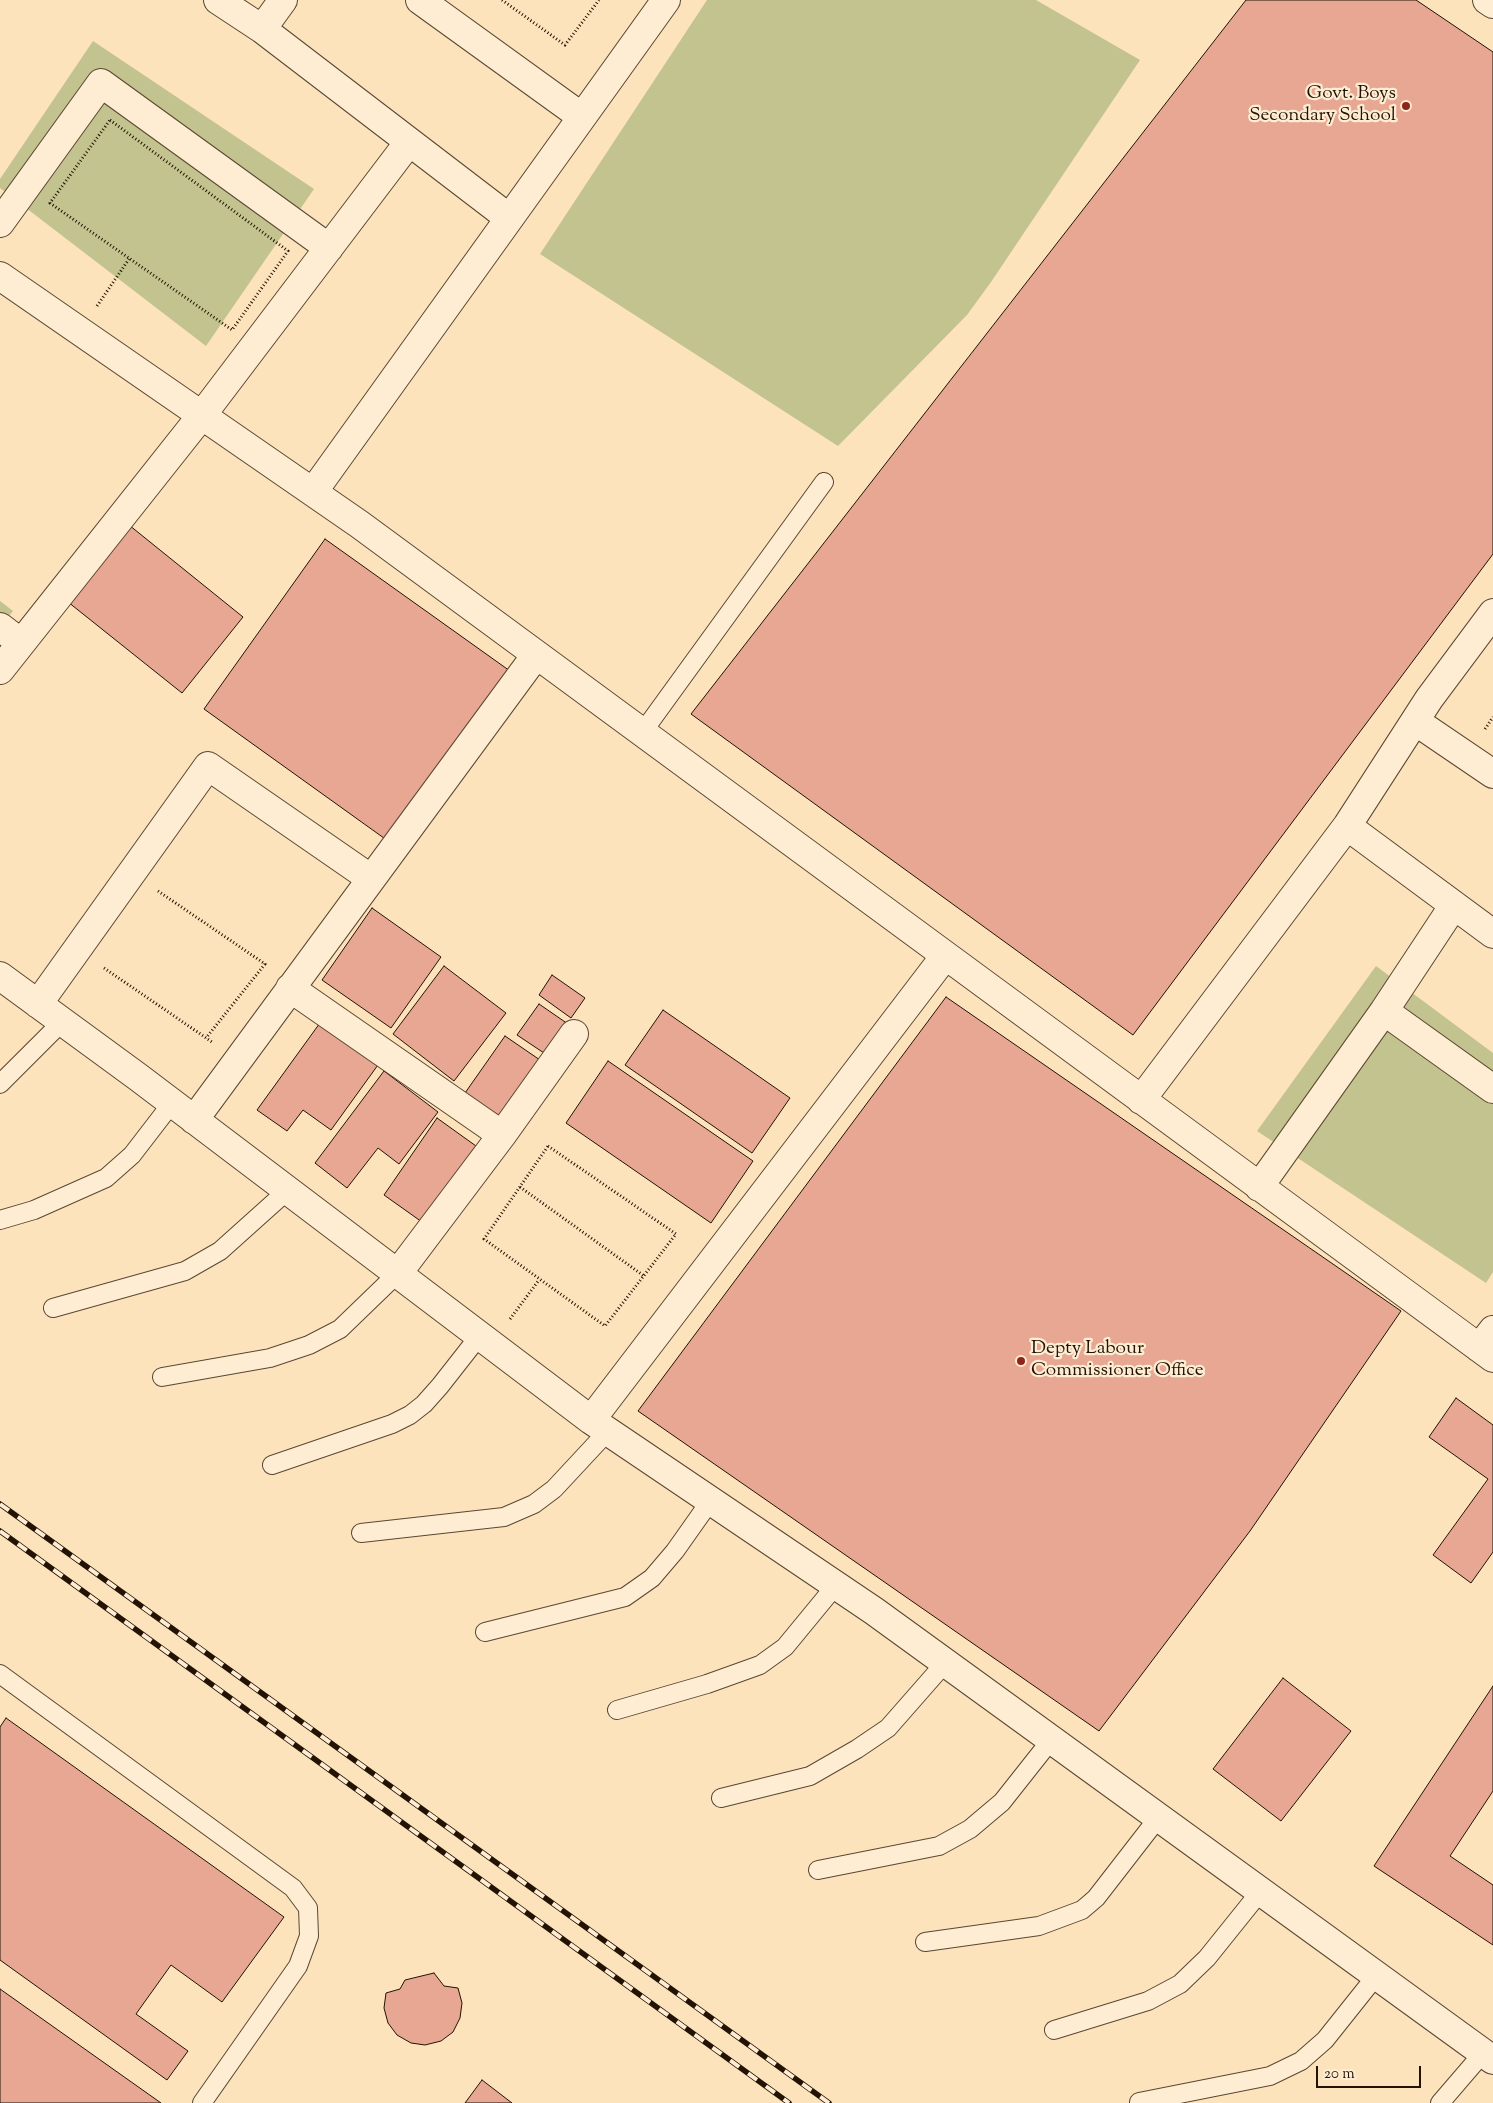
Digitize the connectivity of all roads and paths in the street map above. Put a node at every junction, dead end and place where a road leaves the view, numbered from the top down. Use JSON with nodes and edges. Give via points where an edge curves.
{"nodes":[{"id":1,"x":218,"y":0,"type":"edge"},
{"id":2,"x":282,"y":0,"type":"edge"},
{"id":3,"x":420,"y":0,"type":"edge"},
{"id":4,"x":502,"y":0,"type":"edge"},
{"id":5,"x":599,"y":0,"type":"edge"},
{"id":6,"x":1487,"y":0,"type":"edge"},
{"id":7,"x":661,"y":2,"type":"edge"},
{"id":8,"x":1493,"y":4,"type":"edge"},
{"id":9,"x":262,"y":30,"type":"junction"},
{"id":10,"x":582,"y":117,"type":"junction"},
{"id":11,"x":409,"y":142,"type":"junction"},
{"id":12,"x":509,"y":218,"type":"junction"},
{"id":13,"x":0,"y":223,"type":"edge"},
{"id":14,"x":329,"y":248,"type":"junction"},
{"id":15,"x":129,"y":259,"type":"junction"},
{"id":16,"x":0,"y":276,"type":"edge"},
{"id":17,"x":80,"y":331,"type":"junction"},
{"id":18,"x":202,"y":416,"type":"junction"},
{"id":19,"x":824,"y":482,"type":"dead end"},
{"id":20,"x":313,"y":492,"type":"junction"},
{"id":21,"x":1493,"y":613,"type":"edge"},
{"id":22,"x":0,"y":627,"type":"edge"},
{"id":23,"x":21,"y":643,"type":"junction"},
{"id":24,"x":536,"y":655,"type":"junction"},
{"id":25,"x":0,"y":670,"type":"edge"},
{"id":26,"x":1493,"y":717,"type":"edge"},
{"id":27,"x":1416,"y":721,"type":"junction"},
{"id":28,"x":642,"y":733,"type":"junction"},
{"id":29,"x":1488,"y":734,"type":"dead end"},
{"id":30,"x":1493,"y":774,"type":"edge"},
{"id":31,"x":1347,"y":826,"type":"junction"},
{"id":32,"x":370,"y":878,"type":"junction"},
{"id":33,"x":151,"y":886,"type":"dead end"},
{"id":34,"x":1454,"y":906,"type":"junction"},
{"id":35,"x":1493,"y":934,"type":"edge"},
{"id":36,"x":945,"y":956,"type":"junction"},
{"id":37,"x":98,"y":964,"type":"dead end"},
{"id":38,"x":0,"y":976,"type":"edge"},
{"id":39,"x":290,"y":988,"type":"junction"},
{"id":40,"x":38,"y":1004,"type":"junction"},
{"id":41,"x":1384,"y":1011,"type":"junction"},
{"id":42,"x":62,"y":1022,"type":"junction"},
{"id":43,"x":574,"y":1034,"type":"dead end"},
{"id":44,"x":0,"y":1084,"type":"edge"},
{"id":45,"x":1493,"y":1089,"type":"edge"},
{"id":46,"x":1141,"y":1100,"type":"junction"},
{"id":47,"x":172,"y":1103,"type":"junction"},
{"id":48,"x":194,"y":1120,"type":"junction"},
{"id":49,"x":502,"y":1135,"type":"junction"},
{"id":50,"x":520,"y":1187,"type":"junction"},
{"id":51,"x":1260,"y":1187,"type":"junction"},
{"id":52,"x":288,"y":1190,"type":"junction"},
{"id":53,"x":0,"y":1220,"type":"edge"},
{"id":54,"x":398,"y":1273,"type":"junction"},
{"id":55,"x":644,"y":1276,"type":"junction"},
{"id":56,"x":539,"y":1280,"type":"junction"},
{"id":57,"x":53,"y":1308,"type":"dead end"},
{"id":58,"x":486,"y":1340,"type":"junction"},
{"id":59,"x":1488,"y":1345,"type":"edge"},
{"id":60,"x":162,"y":1377,"type":"dead end"},
{"id":61,"x":600,"y":1425,"type":"junction"},
{"id":62,"x":272,"y":1465,"type":"dead end"},
{"id":63,"x":711,"y":1500,"type":"junction"},
{"id":64,"x":361,"y":1533,"type":"dead end"},
{"id":65,"x":836,"y":1585,"type":"junction"},
{"id":66,"x":485,"y":1632,"type":"dead end"},
{"id":67,"x":945,"y":1663,"type":"junction"},
{"id":68,"x":2,"y":1680,"type":"edge"},
{"id":69,"x":617,"y":1710,"type":"dead end"},
{"id":70,"x":1051,"y":1740,"type":"junction"},
{"id":71,"x":722,"y":1798,"type":"dead end"},
{"id":72,"x":1158,"y":1818,"type":"junction"},
{"id":73,"x":818,"y":1870,"type":"dead end"},
{"id":74,"x":1260,"y":1892,"type":"junction"},
{"id":75,"x":925,"y":1942,"type":"dead end"},
{"id":76,"x":1376,"y":1976,"type":"junction"},
{"id":77,"x":1054,"y":2030,"type":"dead end"},
{"id":78,"x":1488,"y":2056,"type":"edge"},
{"id":79,"x":1139,"y":2102,"type":"edge"},
{"id":80,"x":202,"y":2103,"type":"edge"},
{"id":81,"x":1440,"y":2103,"type":"edge"}],
"edges":[{"from":1,"to":9,"type":"street"},
{"from":2,"to":9,"type":"street"},
{"from":3,"to":10,"type":"street"},
{"from":4,"to":5,"type":"path","via":[[565,45]]},
{"from":6,"to":8,"type":"street"},
{"from":7,"to":10,"type":"street"},
{"from":9,"to":11,"type":"street"},
{"from":10,"to":12,"type":"street"},
{"from":11,"to":12,"type":"street"},
{"from":11,"to":14,"type":"street"},
{"from":12,"to":20,"type":"street"},
{"from":13,"to":14,"type":"street","via":[[101,83]]},
{"from":14,"to":18,"type":"street"},
{"from":15,"to":15,"type":"path","via":[[232,330],[288,251],[110,120],[50,203]]},
{"from":15,"to":17,"type":"path"},
{"from":16,"to":17,"type":"street"},
{"from":17,"to":18,"type":"street"},
{"from":18,"to":20,"type":"street"},
{"from":18,"to":23,"type":"street"},
{"from":19,"to":28,"type":"lane"},
{"from":20,"to":24,"type":"street"},
{"from":21,"to":27,"type":"street"},
{"from":22,"to":23,"type":"street"},
{"from":23,"to":25,"type":"street"},
{"from":24,"to":28,"type":"street"},
{"from":24,"to":32,"type":"street"},
{"from":26,"to":29,"type":"path","via":[[1483,731]]},
{"from":27,"to":30,"type":"street"},
{"from":27,"to":31,"type":"street"},
{"from":28,"to":36,"type":"street"},
{"from":31,"to":34,"type":"street"},
{"from":31,"to":46,"type":"street"},
{"from":32,"to":39,"type":"street"},
{"from":32,"to":40,"type":"street","via":[[208,766]]},
{"from":33,"to":37,"type":"path","via":[[265,964],[206,1038]]},
{"from":34,"to":35,"type":"street"},
{"from":34,"to":41,"type":"street"},
{"from":36,"to":46,"type":"street"},
{"from":36,"to":61,"type":"street"},
{"from":38,"to":40,"type":"street"},
{"from":39,"to":48,"type":"street"},
{"from":39,"to":49,"type":"street"},
{"from":40,"to":42,"type":"street"},
{"from":41,"to":45,"type":"street"},
{"from":41,"to":51,"type":"street"},
{"from":42,"to":44,"type":"lane"},
{"from":42,"to":47,"type":"street"},
{"from":43,"to":49,"type":"street"},
{"from":46,"to":51,"type":"street"},
{"from":47,"to":48,"type":"street"},
{"from":47,"to":53,"type":"lane","via":[[132,1155],[106,1178],[34,1210]]},
{"from":48,"to":52,"type":"street"},
{"from":49,"to":54,"type":"street"},
{"from":50,"to":55,"type":"path"},
{"from":50,"to":55,"type":"path","via":[[548,1146],[676,1234]]},
{"from":50,"to":56,"type":"path","via":[[484,1239]]},
{"from":51,"to":59,"type":"street"},
{"from":52,"to":54,"type":"street"},
{"from":52,"to":57,"type":"lane","via":[[220,1251],[185,1271]]},
{"from":54,"to":58,"type":"street"},
{"from":54,"to":60,"type":"lane","via":[[340,1329],[309,1345],[270,1358]]},
{"from":55,"to":56,"type":"path","via":[[605,1326]]},
{"from":56,"to":58,"type":"path"},
{"from":58,"to":61,"type":"street"},
{"from":58,"to":62,"type":"lane","via":[[410,1415]]},
{"from":61,"to":63,"type":"street"},
{"from":61,"to":64,"type":"lane","via":[[554,1489],[534,1504],[504,1517]]},
{"from":63,"to":65,"type":"street"},
{"from":63,"to":66,"type":"lane","via":[[652,1578],[625,1597]]},
{"from":65,"to":67,"type":"street"},
{"from":65,"to":69,"type":"lane","via":[[785,1646],[760,1665]]},
{"from":67,"to":70,"type":"street"},
{"from":67,"to":71,"type":"lane","via":[[888,1728],[857,1749],[810,1776]]},
{"from":68,"to":80,"type":"lane","via":[[294,1888],[308,1908],[309,1936],[298,1966]]},
{"from":70,"to":72,"type":"street"},
{"from":70,"to":73,"type":"lane","via":[[1002,1802],[970,1829],[939,1846]]},
{"from":72,"to":74,"type":"street"},
{"from":72,"to":75,"type":"lane","via":[[1096,1898],[1082,1910],[1039,1926]]},
{"from":74,"to":76,"type":"street"},
{"from":74,"to":77,"type":"lane","via":[[1207,1958],[1180,1984],[1148,2001]]},
{"from":76,"to":78,"type":"street"},
{"from":76,"to":79,"type":"lane","via":[[1325,2040],[1300,2061],[1270,2076]]},
{"from":78,"to":81,"type":"lane"}]}
